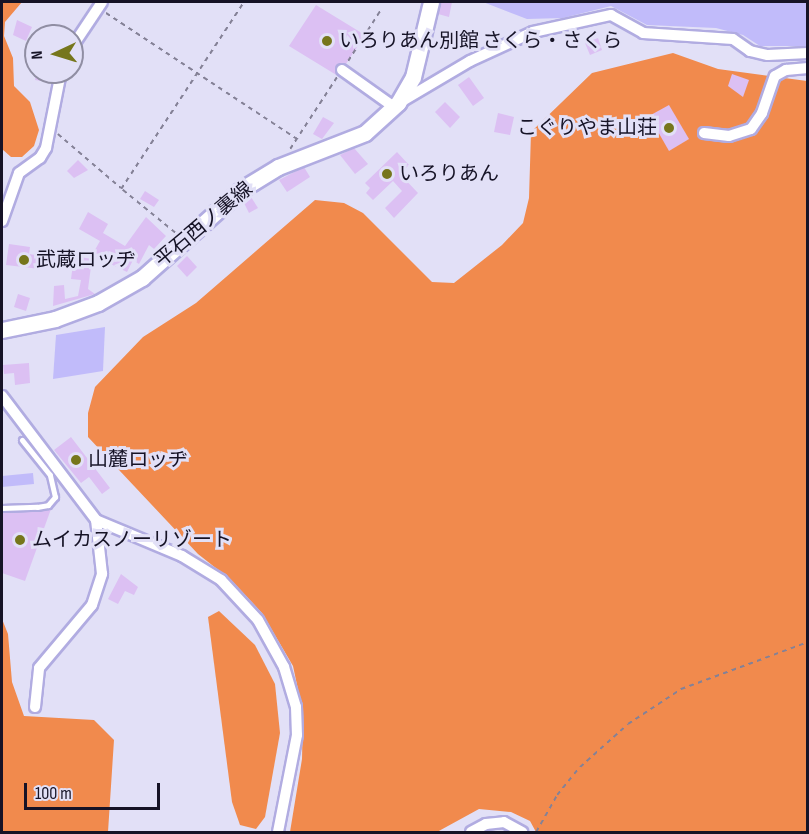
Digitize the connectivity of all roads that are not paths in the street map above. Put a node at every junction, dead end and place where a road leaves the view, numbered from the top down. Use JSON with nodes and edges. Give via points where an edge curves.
{"nodes":[{"id":1,"x":431,"y":2,"type":"edge"},
{"id":2,"x":101,"y":5,"type":"edge"},
{"id":3,"x":84,"y":30,"type":"edge"},
{"id":4,"x":807,"y":53,"type":"edge"},
{"id":5,"x":807,"y":68,"type":"edge"},
{"id":6,"x":342,"y":70,"type":"road end"},
{"id":7,"x":59,"y":84,"type":"edge"},
{"id":8,"x":396,"y":105,"type":"junction"},
{"id":9,"x":704,"y":133,"type":"dead end"},
{"id":10,"x":2,"y":221,"type":"edge"},
{"id":11,"x":2,"y":330,"type":"edge"},
{"id":12,"x":2,"y":396,"type":"edge"},
{"id":13,"x":22,"y":440,"type":"dead end"},
{"id":14,"x":2,"y":508,"type":"edge"},
{"id":15,"x":96,"y":520,"type":"junction"},
{"id":16,"x":35,"y":707,"type":"dead end"},
{"id":17,"x":278,"y":832,"type":"edge"},
{"id":18,"x":471,"y":832,"type":"edge"},
{"id":19,"x":522,"y":832,"type":"edge"}],
"edges":[{"from":1,"to":8,"type":"main road","name":"平石西ノ裏線","via":[[413,77]]},
{"from":2,"to":3,"type":"street"},
{"from":4,"to":8,"type":"street","via":[[768,55],[750,51],[733,39],[643,33],[610,15],[533,32],[470,60]]},
{"from":5,"to":9,"type":"street","via":[[786,70],[775,76],[762,113],[751,129],[729,136]]},
{"from":6,"to":8,"type":"street"},
{"from":7,"to":10,"type":"street","via":[[50,131],[40,158],[19,173]]},
{"from":8,"to":11,"type":"main road","name":"平石西ノ裏線","via":[[364,133],[278,167],[242,189],[142,278],[98,303],[55,319]]},
{"from":12,"to":15,"type":"street"},
{"from":13,"to":14,"type":"lane","via":[[50,475],[55,497],[48,505]]},
{"from":15,"to":16,"type":"street","via":[[102,574],[99,584],[92,605],[39,668]]},
{"from":15,"to":17,"type":"street","via":[[182,556],[221,580],[258,620],[284,668],[296,707],[297,735]]},
{"from":18,"to":19,"type":"street","via":[[486,824],[504,822]]}]}
